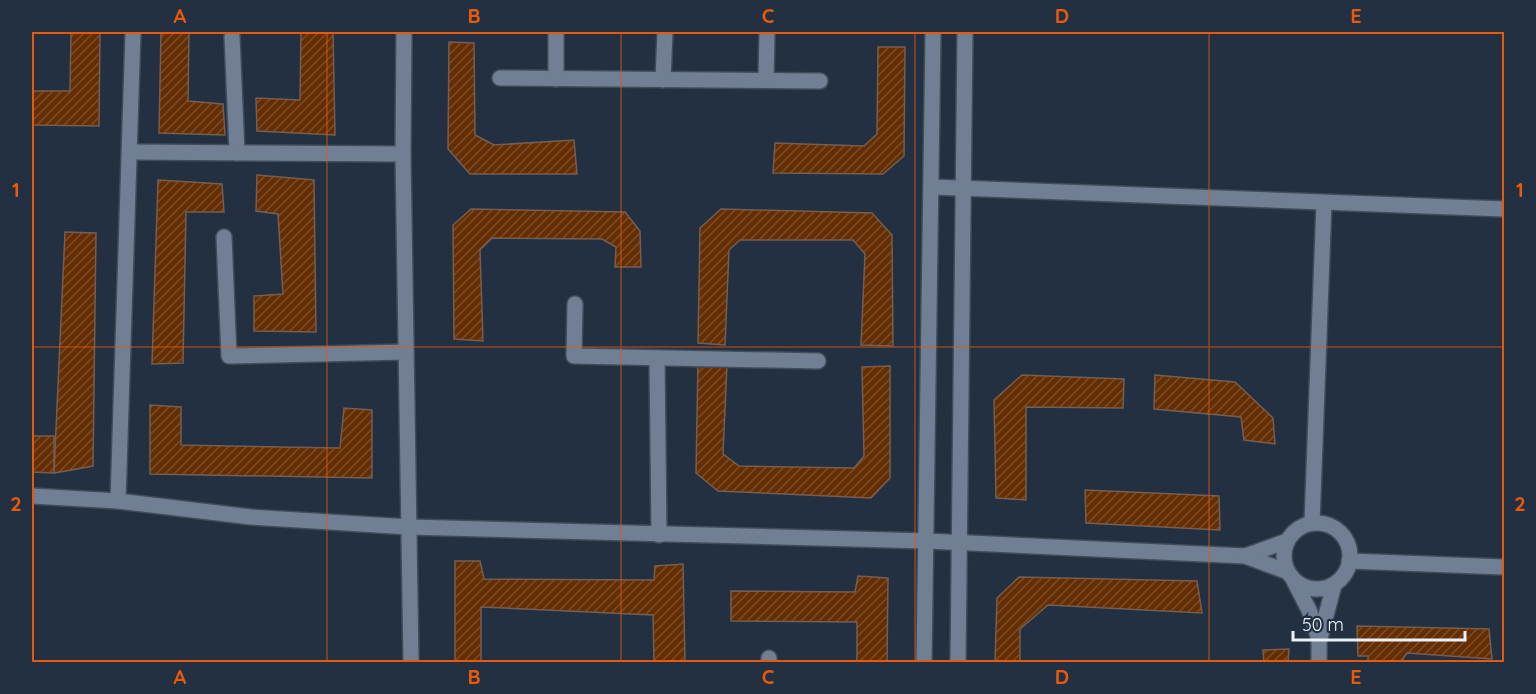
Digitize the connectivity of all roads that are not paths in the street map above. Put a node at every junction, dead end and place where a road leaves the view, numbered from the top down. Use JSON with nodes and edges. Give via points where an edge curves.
{"nodes":[{"id":1,"x":133,"y":32,"type":"edge"},
{"id":2,"x":404,"y":32,"type":"edge"},
{"id":3,"x":556,"y":32,"type":"edge"},
{"id":4,"x":665,"y":32,"type":"edge"},
{"id":5,"x":767,"y":32,"type":"edge"},
{"id":6,"x":933,"y":32,"type":"edge"},
{"id":7,"x":965,"y":32,"type":"edge"},
{"id":8,"x":232,"y":36,"type":"dead end"},
{"id":9,"x":500,"y":78,"type":"dead end"},
{"id":10,"x":556,"y":79,"type":"junction"},
{"id":11,"x":663,"y":80,"type":"junction"},
{"id":12,"x":766,"y":81,"type":"junction"},
{"id":13,"x":820,"y":81,"type":"dead end"},
{"id":14,"x":130,"y":152,"type":"junction"},
{"id":15,"x":237,"y":153,"type":"junction"},
{"id":16,"x":403,"y":154,"type":"junction"},
{"id":17,"x":932,"y":187,"type":"junction"},
{"id":18,"x":963,"y":188,"type":"junction"},
{"id":19,"x":1324,"y":203,"type":"junction"},
{"id":20,"x":1504,"y":209,"type":"edge"},
{"id":21,"x":224,"y":237,"type":"dead end"},
{"id":22,"x":575,"y":304,"type":"dead end"},
{"id":23,"x":406,"y":352,"type":"junction"},
{"id":24,"x":657,"y":358,"type":"junction"},
{"id":25,"x":818,"y":361,"type":"dead end"},
{"id":26,"x":32,"y":496,"type":"edge"},
{"id":27,"x":118,"y":501,"type":"junction"},
{"id":28,"x":1312,"y":524,"type":"junction"},
{"id":29,"x":409,"y":527,"type":"junction"},
{"id":30,"x":659,"y":535,"type":"junction"},
{"id":31,"x":927,"y":541,"type":"junction"},
{"id":32,"x":1287,"y":541,"type":"junction"},
{"id":33,"x":959,"y":543,"type":"junction"},
{"id":34,"x":1245,"y":556,"type":"junction"},
{"id":35,"x":1349,"y":561,"type":"junction"},
{"id":36,"x":1504,"y":567,"type":"edge"},
{"id":37,"x":1291,"y":577,"type":"junction"},
{"id":38,"x":1334,"y":585,"type":"junction"},
{"id":39,"x":1320,"y":642,"type":"junction"},
{"id":40,"x":411,"y":663,"type":"edge"},
{"id":41,"x":924,"y":663,"type":"edge"},
{"id":42,"x":958,"y":663,"type":"edge"},
{"id":43,"x":1319,"y":663,"type":"edge"}],
"edges":[{"from":1,"to":14,"type":"street"},
{"from":2,"to":16,"type":"street"},
{"from":3,"to":10,"type":"street"},
{"from":4,"to":11,"type":"street"},
{"from":5,"to":12,"type":"street"},
{"from":6,"to":17,"type":"street"},
{"from":7,"to":18,"type":"street"},
{"from":8,"to":15,"type":"street"},
{"from":9,"to":10,"type":"street"},
{"from":10,"to":11,"type":"street"},
{"from":11,"to":12,"type":"street"},
{"from":12,"to":13,"type":"street"},
{"from":14,"to":15,"type":"street"},
{"from":14,"to":27,"type":"street"},
{"from":15,"to":16,"type":"street"},
{"from":16,"to":23,"type":"street"},
{"from":17,"to":18,"type":"street"},
{"from":17,"to":31,"type":"street"},
{"from":18,"to":19,"type":"street"},
{"from":18,"to":33,"type":"street"},
{"from":19,"to":20,"type":"street"},
{"from":19,"to":28,"type":"street"},
{"from":21,"to":23,"type":"street","via":[[229,356]]},
{"from":22,"to":24,"type":"street","via":[[574,356]]},
{"from":23,"to":29,"type":"street"},
{"from":24,"to":25,"type":"street"},
{"from":24,"to":30,"type":"street"},
{"from":26,"to":27,"type":"street"},
{"from":27,"to":29,"type":"street","via":[[251,518]]},
{"from":28,"to":32,"type":"street","via":[[1302,526]]},
{"from":28,"to":35,"type":"street","via":[[1323,524],[1340,533],[1349,551]]},
{"from":29,"to":30,"type":"street"},
{"from":29,"to":40,"type":"street"},
{"from":30,"to":31,"type":"street"},
{"from":31,"to":33,"type":"street"},
{"from":31,"to":41,"type":"street"},
{"from":32,"to":34,"type":"street"},
{"from":32,"to":37,"type":"street","via":[[1284,562]]},
{"from":33,"to":34,"type":"street"},
{"from":33,"to":42,"type":"street"},
{"from":34,"to":37,"type":"street"},
{"from":35,"to":36,"type":"street"},
{"from":35,"to":38,"type":"street"},
{"from":37,"to":38,"type":"street","via":[[1314,590]]},
{"from":37,"to":39,"type":"street"},
{"from":38,"to":39,"type":"street"},
{"from":39,"to":43,"type":"street"}]}
